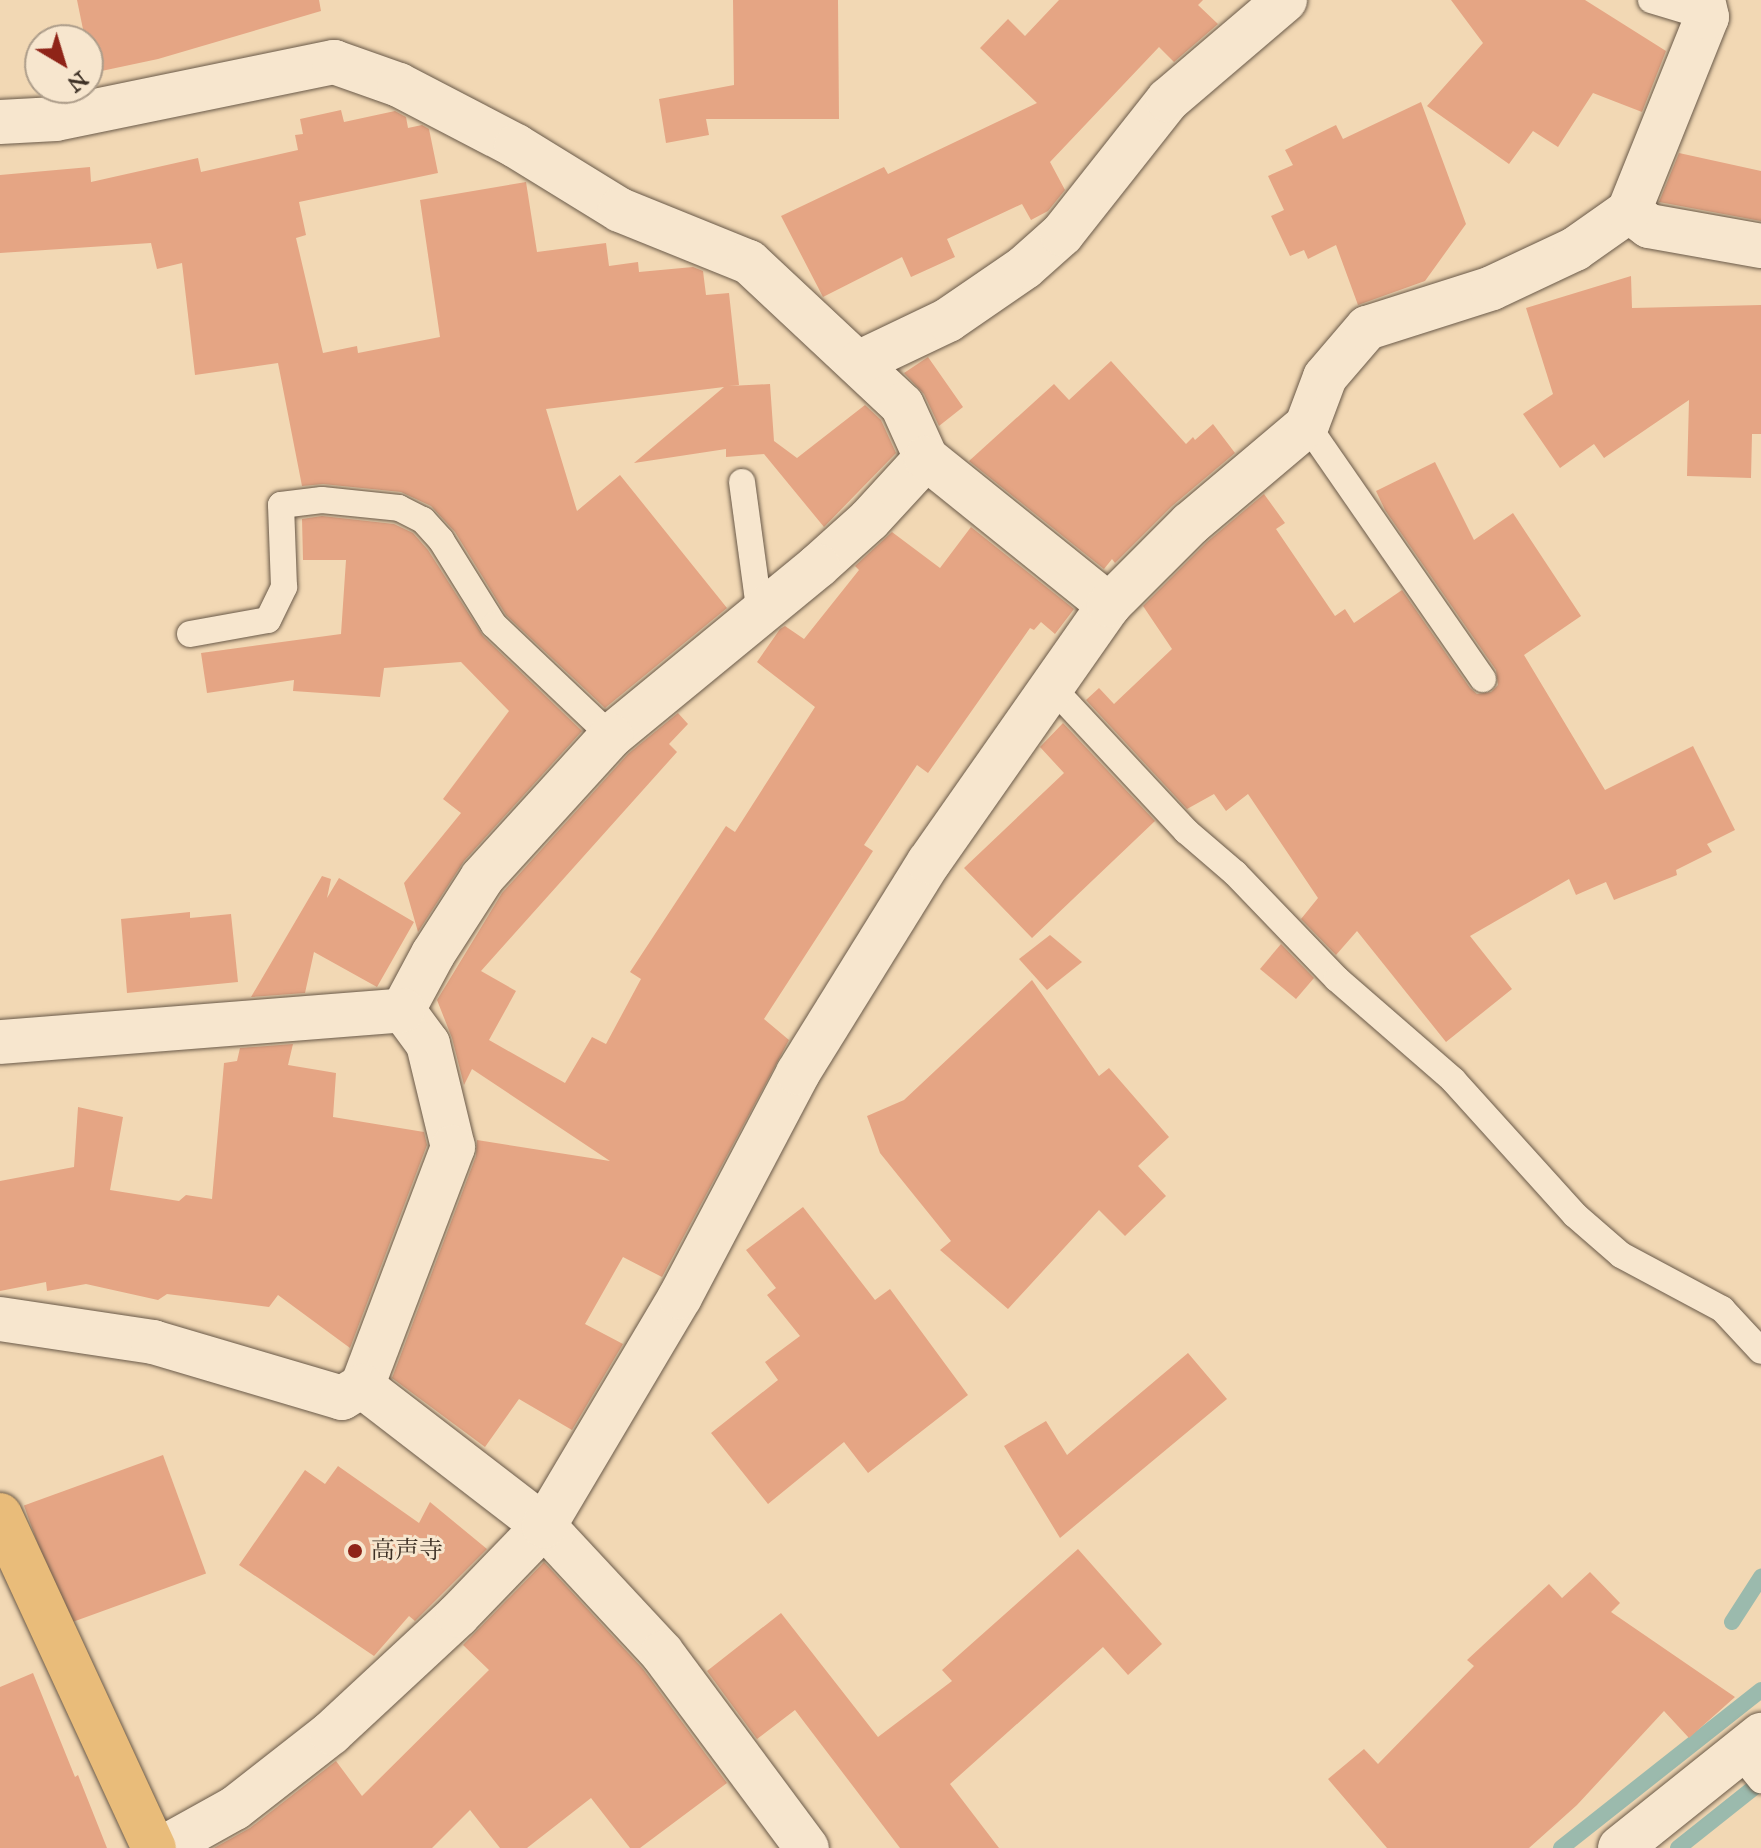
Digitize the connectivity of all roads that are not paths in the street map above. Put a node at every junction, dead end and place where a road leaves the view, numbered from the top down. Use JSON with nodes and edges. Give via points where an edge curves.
{"nodes":[{"id":1,"x":1285,"y":0,"type":"edge"},
{"id":2,"x":1651,"y":0,"type":"edge"},
{"id":3,"x":1705,"y":8,"type":"edge"},
{"id":4,"x":0,"y":122,"type":"edge"},
{"id":5,"x":1629,"y":211,"type":"junction"},
{"id":6,"x":1761,"y":246,"type":"edge"},
{"id":7,"x":860,"y":362,"type":"junction"},
{"id":8,"x":1307,"y":425,"type":"junction"},
{"id":9,"x":926,"y":458,"type":"junction"},
{"id":10,"x":742,"y":482,"type":"dead end"},
{"id":11,"x":1109,"y":605,"type":"junction"},
{"id":12,"x":760,"y":615,"type":"junction"},
{"id":13,"x":190,"y":634,"type":"dead end"},
{"id":14,"x":1483,"y":679,"type":"dead end"},
{"id":15,"x":1050,"y":685,"type":"junction"},
{"id":16,"x":611,"y":736,"type":"junction"},
{"id":17,"x":403,"y":1010,"type":"junction"},
{"id":18,"x":0,"y":1042,"type":"edge"},
{"id":19,"x":0,"y":1319,"type":"edge"},
{"id":20,"x":1761,"y":1351,"type":"edge"},
{"id":21,"x":362,"y":1386,"type":"junction"},
{"id":22,"x":0,"y":1515,"type":"edge"},
{"id":23,"x":544,"y":1526,"type":"junction"},
{"id":24,"x":1752,"y":1758,"type":"edge"},
{"id":25,"x":154,"y":1848,"type":"edge"},
{"id":26,"x":163,"y":1848,"type":"edge"},
{"id":27,"x":807,"y":1848,"type":"edge"},
{"id":28,"x":1620,"y":1848,"type":"edge"}],
"edges":[{"from":1,"to":7,"type":"street","via":[[1168,100],[1062,234],[1034,259],[948,320]]},
{"from":2,"to":3,"type":"lane"},
{"from":3,"to":5,"type":"street"},
{"from":4,"to":7,"type":"street","via":[[70,117],[334,62],[412,91],[620,210],[749,262]]},
{"from":5,"to":6,"type":"street","via":[[1649,226]]},
{"from":5,"to":8,"type":"street","via":[[1575,249],[1492,288],[1367,328],[1325,377]]},
{"from":7,"to":9,"type":"street","via":[[902,405]]},
{"from":8,"to":11,"type":"street","via":[[1190,524]]},
{"from":8,"to":14,"type":"lane"},
{"from":9,"to":11,"type":"street"},
{"from":9,"to":12,"type":"street","via":[[869,520]]},
{"from":10,"to":12,"type":"lane"},
{"from":11,"to":15,"type":"street"},
{"from":12,"to":16,"type":"street"},
{"from":13,"to":16,"type":"lane","via":[[268,620],[284,587],[281,505],[322,500],[399,508],[423,520],[441,540],[494,625]]},
{"from":15,"to":20,"type":"lane","via":[[1186,831],[1235,873],[1337,979],[1453,1080],[1575,1215],[1621,1255],[1722,1309]]},
{"from":15,"to":23,"type":"street","via":[[929,862],[798,1073],[680,1297]]},
{"from":16,"to":17,"type":"street","via":[[482,878]]},
{"from":17,"to":18,"type":"street"},
{"from":17,"to":21,"type":"street","via":[[428,1044],[453,1147]]},
{"from":19,"to":21,"type":"street","via":[[153,1342],[342,1398]]},
{"from":21,"to":23,"type":"street"},
{"from":22,"to":25,"type":"main road"},
{"from":23,"to":26,"type":"street","via":[[331,1733],[235,1808]]},
{"from":23,"to":27,"type":"street","via":[[662,1653]]},
{"from":24,"to":28,"type":"street"}]}
